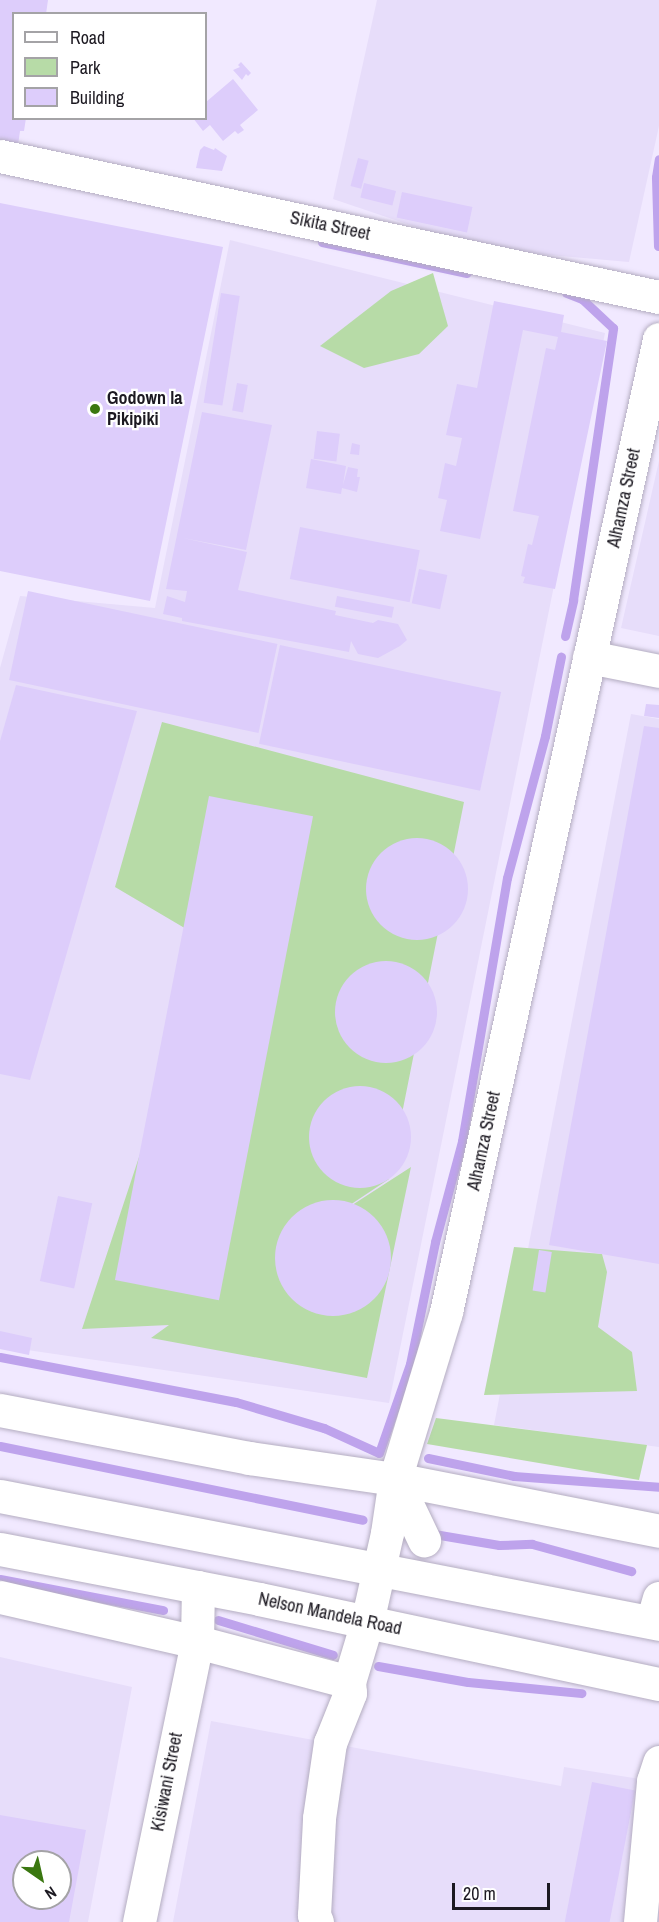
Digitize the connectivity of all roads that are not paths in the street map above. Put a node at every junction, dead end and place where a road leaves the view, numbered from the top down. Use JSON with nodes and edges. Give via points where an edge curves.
{"nodes":[{"id":1,"x":0,"y":156,"type":"edge"},
{"id":2,"x":659,"y":297,"type":"edge"},
{"id":3,"x":659,"y":339,"type":"edge"},
{"id":4,"x":589,"y":657,"type":"junction"},
{"id":5,"x":659,"y":671,"type":"edge"},
{"id":6,"x":0,"y":1410,"type":"edge"},
{"id":7,"x":395,"y":1479,"type":"junction"},
{"id":8,"x":0,"y":1496,"type":"edge"},
{"id":9,"x":659,"y":1531,"type":"edge"},
{"id":10,"x":424,"y":1540,"type":"dead end"},
{"id":11,"x":0,"y":1549,"type":"edge"},
{"id":12,"x":379,"y":1568,"type":"junction"},
{"id":13,"x":198,"y":1587,"type":"junction"},
{"id":14,"x":0,"y":1597,"type":"edge"},
{"id":15,"x":657,"y":1615,"type":"edge"},
{"id":16,"x":367,"y":1622,"type":"junction"},
{"id":17,"x":197,"y":1642,"type":"junction"},
{"id":18,"x":349,"y":1683,"type":"junction"},
{"id":19,"x":659,"y":1684,"type":"edge"},
{"id":20,"x":659,"y":1762,"type":"edge"},
{"id":21,"x":139,"y":1922,"type":"edge"},
{"id":22,"x":317,"y":1922,"type":"edge"},
{"id":23,"x":640,"y":1922,"type":"edge"}],
"edges":[{"from":1,"to":2,"type":"street","name":"Sikita Street"},
{"from":3,"to":4,"type":"street","name":"Alhamza Street"},
{"from":4,"to":5,"type":"street"},
{"from":4,"to":7,"type":"street","name":"Alhamza Street","via":[[446,1312]]},
{"from":6,"to":7,"type":"street","via":[[238,1456]]},
{"from":7,"to":9,"type":"street"},
{"from":7,"to":10,"type":"street"},
{"from":7,"to":12,"type":"street","name":"Alhamza Street"},
{"from":8,"to":12,"type":"street"},
{"from":11,"to":13,"type":"street","name":"Nelson Mandela Road"},
{"from":12,"to":15,"type":"street"},
{"from":12,"to":16,"type":"street","name":"Alhamza Street"},
{"from":13,"to":16,"type":"street","name":"Nelson Mandela Road"},
{"from":13,"to":17,"type":"street"},
{"from":14,"to":17,"type":"street"},
{"from":16,"to":18,"type":"street","name":"Alhamza Street"},
{"from":16,"to":19,"type":"street","name":"Nelson Mandela Road"},
{"from":17,"to":18,"type":"street"},
{"from":17,"to":21,"type":"street","name":"Kisiwani Street"},
{"from":18,"to":22,"type":"street","name":"Alhamza Street","via":[[350,1693],[330,1743],[319,1818],[314,1915]]},
{"from":20,"to":23,"type":"street","via":[[653,1781]]}]}
